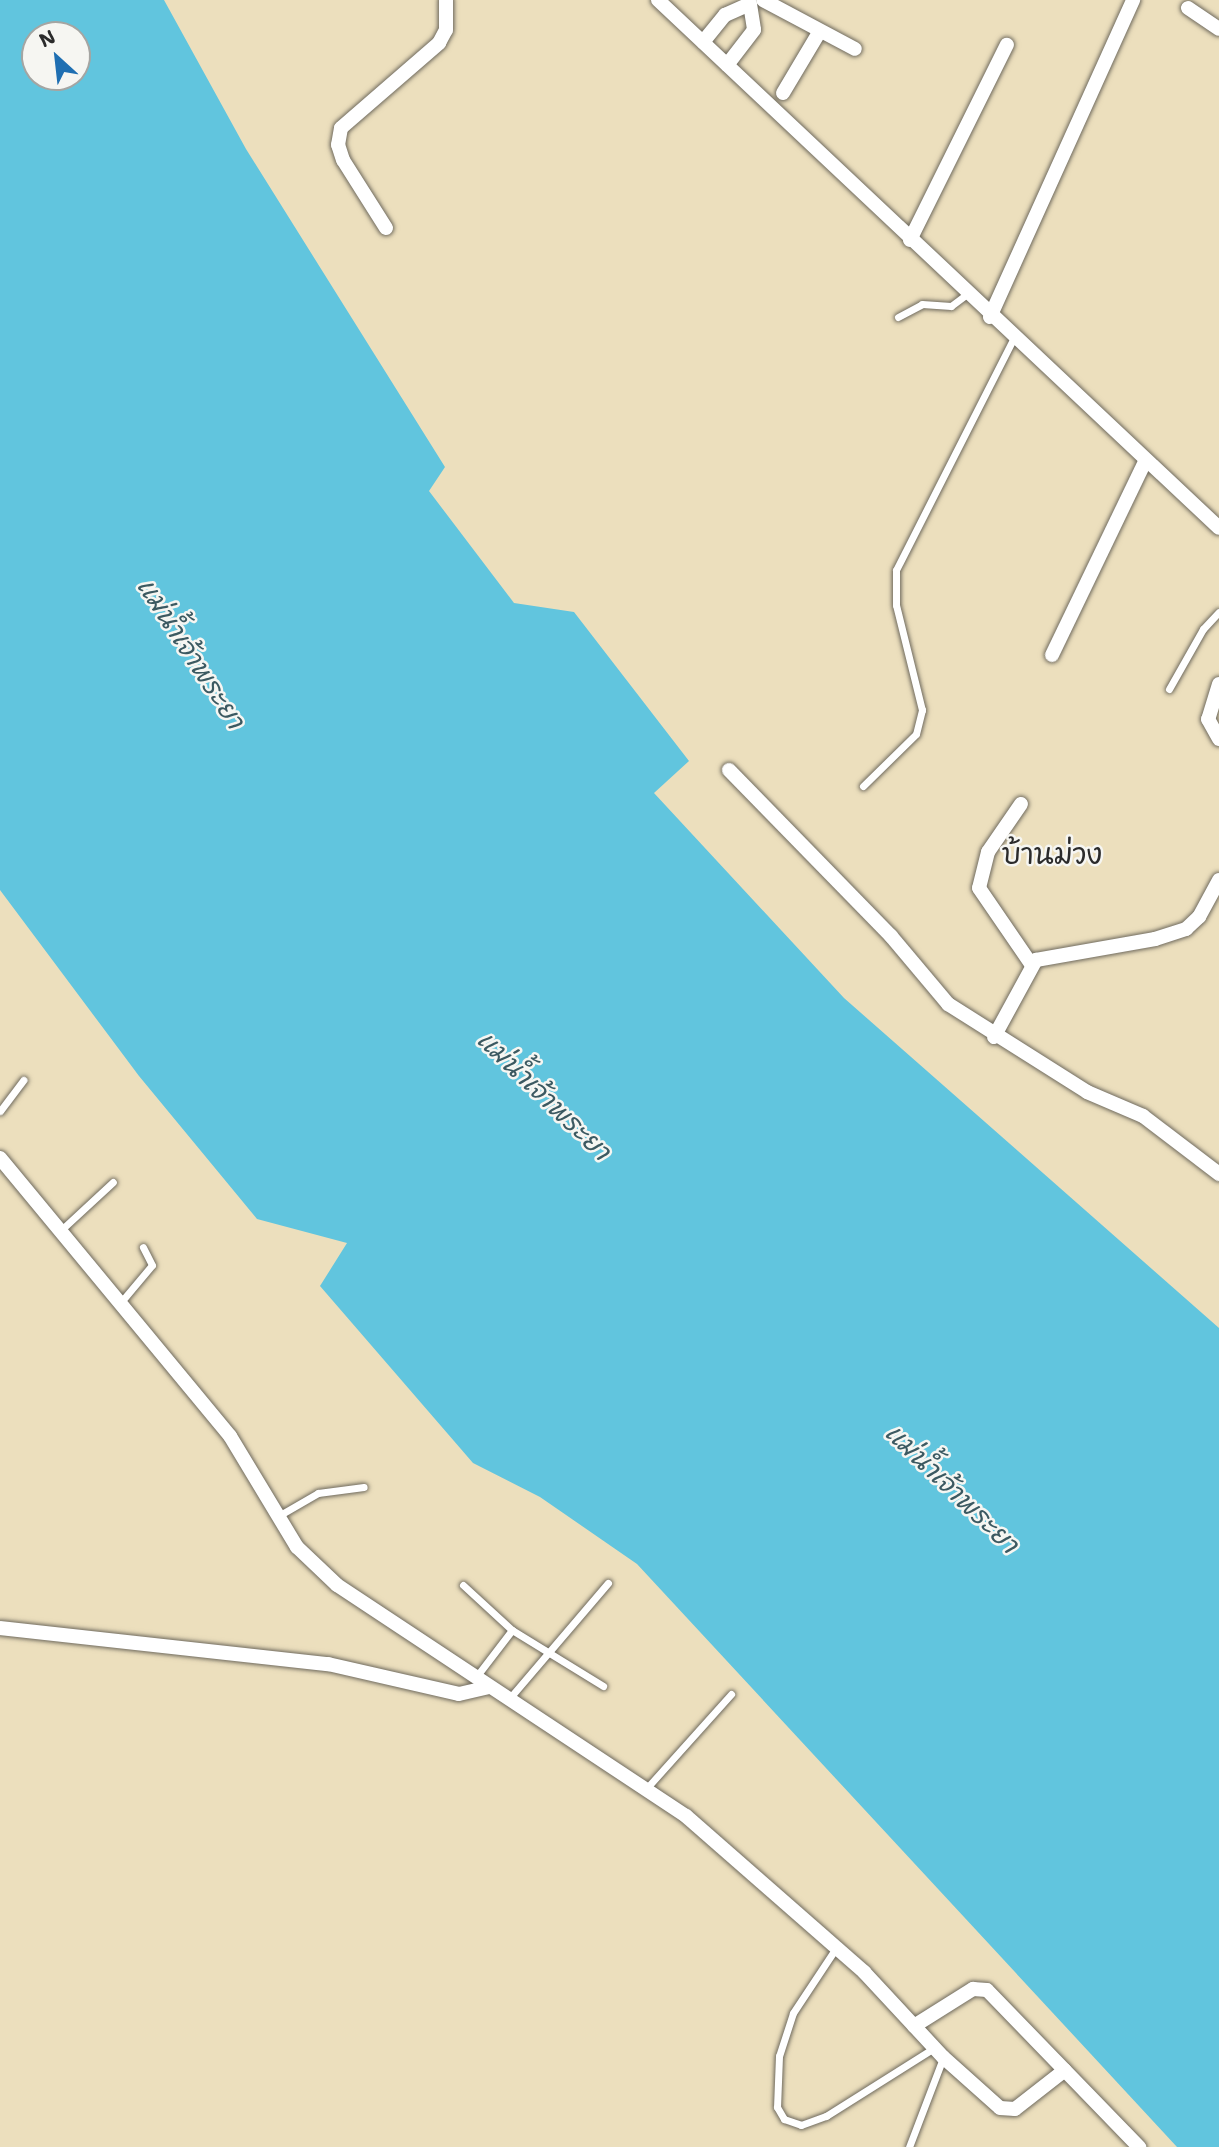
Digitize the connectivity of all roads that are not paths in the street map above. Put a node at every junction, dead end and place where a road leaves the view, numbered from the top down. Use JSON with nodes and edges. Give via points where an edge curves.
{"nodes":[{"id":1,"x":446,"y":0,"type":"edge"},
{"id":2,"x":658,"y":0,"type":"edge"},
{"id":3,"x":1133,"y":0,"type":"edge"},
{"id":4,"x":755,"y":1,"type":"edge"},
{"id":5,"x":1188,"y":8,"type":"dead end"},
{"id":6,"x":1219,"y":29,"type":"edge"},
{"id":7,"x":820,"y":31,"type":"junction"},
{"id":8,"x":703,"y":42,"type":"junction"},
{"id":9,"x":1007,"y":44,"type":"dead end"},
{"id":10,"x":855,"y":49,"type":"dead end"},
{"id":11,"x":727,"y":65,"type":"junction"},
{"id":12,"x":783,"y":93,"type":"dead end"},
{"id":13,"x":386,"y":228,"type":"dead end"},
{"id":14,"x":910,"y":240,"type":"junction"},
{"id":15,"x":967,"y":294,"type":"junction"},
{"id":16,"x":898,"y":317,"type":"dead end"},
{"id":17,"x":990,"y":317,"type":"junction"},
{"id":18,"x":1014,"y":337,"type":"junction"},
{"id":19,"x":1146,"y":460,"type":"junction"},
{"id":20,"x":1216,"y":520,"type":"edge"},
{"id":21,"x":1219,"y":612,"type":"edge"},
{"id":22,"x":1052,"y":654,"type":"dead end"},
{"id":23,"x":1219,"y":684,"type":"edge"},
{"id":24,"x":1169,"y":689,"type":"dead end"},
{"id":25,"x":1219,"y":739,"type":"edge"},
{"id":26,"x":729,"y":770,"type":"dead end"},
{"id":27,"x":863,"y":786,"type":"dead end"},
{"id":28,"x":1021,"y":804,"type":"dead end"},
{"id":29,"x":1219,"y":880,"type":"edge"},
{"id":30,"x":1031,"y":964,"type":"junction"},
{"id":31,"x":995,"y":1037,"type":"junction"},
{"id":32,"x":23,"y":1080,"type":"dead end"},
{"id":33,"x":0,"y":1111,"type":"edge"},
{"id":34,"x":0,"y":1158,"type":"edge"},
{"id":35,"x":1219,"y":1174,"type":"edge"},
{"id":36,"x":113,"y":1182,"type":"dead end"},
{"id":37,"x":60,"y":1231,"type":"junction"},
{"id":38,"x":143,"y":1247,"type":"dead end"},
{"id":39,"x":121,"y":1302,"type":"junction"},
{"id":40,"x":364,"y":1487,"type":"dead end"},
{"id":41,"x":280,"y":1515,"type":"junction"},
{"id":42,"x":608,"y":1583,"type":"dead end"},
{"id":43,"x":463,"y":1585,"type":"dead end"},
{"id":44,"x":0,"y":1628,"type":"edge"},
{"id":45,"x":512,"y":1630,"type":"junction"},
{"id":46,"x":547,"y":1654,"type":"junction"},
{"id":47,"x":476,"y":1676,"type":"junction"},
{"id":48,"x":603,"y":1686,"type":"dead end"},
{"id":49,"x":489,"y":1687,"type":"junction"},
{"id":50,"x":731,"y":1694,"type":"dead end"},
{"id":51,"x":507,"y":1700,"type":"junction"},
{"id":52,"x":644,"y":1791,"type":"junction"},
{"id":53,"x":836,"y":1948,"type":"junction"},
{"id":54,"x":914,"y":2025,"type":"junction"},
{"id":55,"x":939,"y":2053,"type":"junction"},
{"id":56,"x":1065,"y":2070,"type":"junction"},
{"id":57,"x":909,"y":2147,"type":"edge"},
{"id":58,"x":1139,"y":2147,"type":"edge"}],
"edges":[{"from":1,"to":13,"type":"street","via":[[446,30],[439,43],[341,128],[338,145],[343,160]]},
{"from":2,"to":8,"type":"street"},
{"from":3,"to":17,"type":"street"},
{"from":4,"to":7,"type":"street"},
{"from":4,"to":8,"type":"street","via":[[725,15]]},
{"from":4,"to":11,"type":"street","via":[[754,30]]},
{"from":5,"to":6,"type":"street"},
{"from":7,"to":10,"type":"street"},
{"from":7,"to":12,"type":"street"},
{"from":8,"to":11,"type":"street"},
{"from":9,"to":14,"type":"street"},
{"from":11,"to":14,"type":"street"},
{"from":14,"to":15,"type":"street"},
{"from":15,"to":16,"type":"lane","via":[[951,306],[922,304]]},
{"from":15,"to":17,"type":"street"},
{"from":17,"to":18,"type":"street"},
{"from":18,"to":19,"type":"street"},
{"from":18,"to":27,"type":"lane","via":[[896,569],[896,605],[922,710],[916,734]]},
{"from":19,"to":20,"type":"street"},
{"from":19,"to":22,"type":"street"},
{"from":21,"to":24,"type":"lane","via":[[1203,629]]},
{"from":23,"to":25,"type":"street","via":[[1208,719]]},
{"from":26,"to":31,"type":"street","via":[[891,936],[948,1004]]},
{"from":28,"to":30,"type":"street","via":[[989,852],[979,888]]},
{"from":29,"to":30,"type":"street","via":[[1199,918],[1186,929]]},
{"from":30,"to":31,"type":"street"},
{"from":31,"to":35,"type":"street","via":[[1087,1092],[1143,1116]]},
{"from":32,"to":33,"type":"lane"},
{"from":34,"to":37,"type":"street"},
{"from":36,"to":37,"type":"lane"},
{"from":37,"to":39,"type":"street"},
{"from":38,"to":39,"type":"lane","via":[[152,1265]]},
{"from":39,"to":41,"type":"street","via":[[230,1436]]},
{"from":40,"to":41,"type":"lane","via":[[318,1493]]},
{"from":41,"to":47,"type":"street","via":[[297,1547],[337,1585]]},
{"from":42,"to":46,"type":"lane"},
{"from":43,"to":45,"type":"lane"},
{"from":44,"to":49,"type":"street","via":[[318,1662],[459,1694]]},
{"from":45,"to":46,"type":"lane"},
{"from":45,"to":47,"type":"lane"},
{"from":46,"to":48,"type":"lane"},
{"from":46,"to":51,"type":"lane"},
{"from":47,"to":49,"type":"street"},
{"from":49,"to":51,"type":"street"},
{"from":50,"to":52,"type":"lane"},
{"from":51,"to":52,"type":"street"},
{"from":52,"to":53,"type":"street","via":[[686,1816]]},
{"from":53,"to":54,"type":"street"},
{"from":53,"to":55,"type":"lane","via":[[793,2013],[779,2056],[777,2107],[784,2119],[801,2125],[826,2116]]},
{"from":54,"to":55,"type":"street"},
{"from":54,"to":56,"type":"street","via":[[980,1987]]},
{"from":55,"to":56,"type":"street","via":[[1007,2111]]},
{"from":55,"to":57,"type":"lane"},
{"from":56,"to":58,"type":"street"}]}
